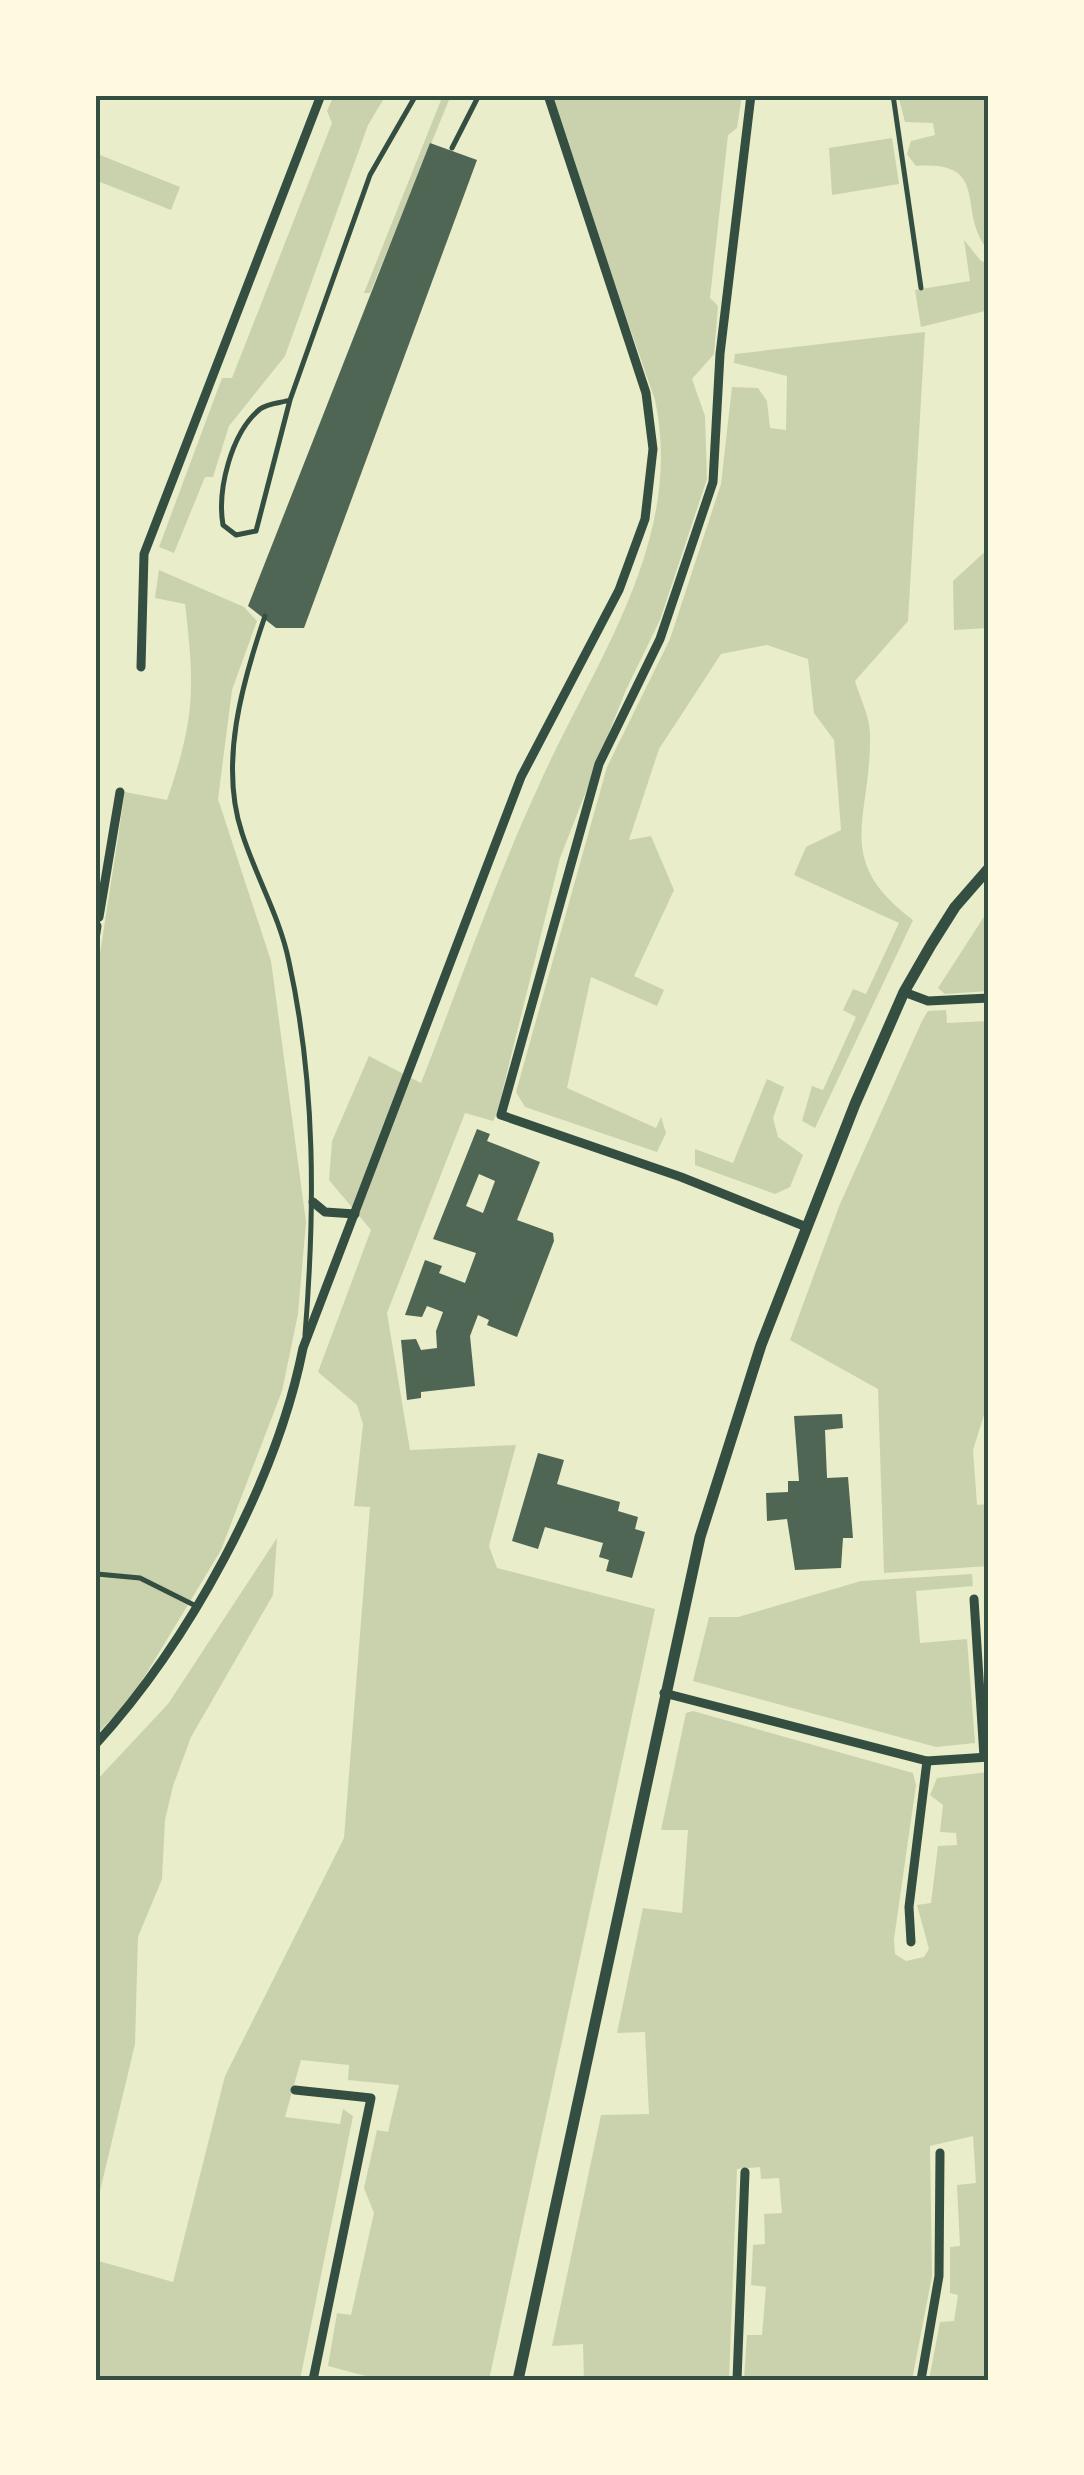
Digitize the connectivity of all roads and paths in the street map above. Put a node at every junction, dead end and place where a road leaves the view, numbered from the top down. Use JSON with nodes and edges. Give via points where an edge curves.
{"nodes":[{"id":1,"x":321,"y":95,"type":"edge"},
{"id":2,"x":416,"y":95,"type":"edge"},
{"id":3,"x":479,"y":95,"type":"edge"},
{"id":4,"x":548,"y":95,"type":"edge"},
{"id":5,"x":750,"y":95,"type":"edge"},
{"id":6,"x":893,"y":95,"type":"edge"},
{"id":7,"x":452,"y":148,"type":"dead end"},
{"id":8,"x":921,"y":288,"type":"dead end"},
{"id":9,"x":290,"y":400,"type":"junction"},
{"id":10,"x":266,"y":616,"type":"dead end"},
{"id":11,"x":141,"y":668,"type":"dead end"},
{"id":12,"x":120,"y":792,"type":"dead end"},
{"id":13,"x":989,"y":868,"type":"edge"},
{"id":14,"x":98,"y":921,"type":"edge"},
{"id":15,"x":95,"y":939,"type":"edge"},
{"id":16,"x":904,"y":992,"type":"junction"},
{"id":17,"x":989,"y":998,"type":"edge"},
{"id":18,"x":312,"y":1202,"type":"junction"},
{"id":19,"x":354,"y":1214,"type":"junction"},
{"id":20,"x":804,"y":1226,"type":"junction"},
{"id":21,"x":304,"y":1348,"type":"junction"},
{"id":22,"x":98,"y":1574,"type":"dead end"},
{"id":23,"x":974,"y":1599,"type":"dead end"},
{"id":24,"x":194,"y":1605,"type":"junction"},
{"id":25,"x":664,"y":1692,"type":"junction"},
{"id":26,"x":95,"y":1745,"type":"edge"},
{"id":27,"x":987,"y":1757,"type":"edge"},
{"id":28,"x":927,"y":1761,"type":"junction"},
{"id":29,"x":911,"y":1942,"type":"dead end"},
{"id":30,"x":295,"y":2090,"type":"dead end"},
{"id":31,"x":940,"y":2153,"type":"dead end"},
{"id":32,"x":744,"y":2172,"type":"dead end"},
{"id":33,"x":313,"y":2380,"type":"edge"},
{"id":34,"x":518,"y":2380,"type":"edge"},
{"id":35,"x":736,"y":2380,"type":"edge"},
{"id":36,"x":921,"y":2380,"type":"edge"}],
"edges":[{"from":1,"to":11,"type":"street","via":[[144,554]]},
{"from":2,"to":9,"type":"lane","via":[[370,175]]},
{"from":3,"to":7,"type":"lane"},
{"from":4,"to":19,"type":"street","via":[[646,393],[652,450],[644,518],[619,590],[522,777]]},
{"from":5,"to":20,"type":"street","via":[[720,354],[713,482],[660,639],[599,764],[501,1116]]},
{"from":6,"to":8,"type":"lane"},
{"from":9,"to":9,"type":"lane","via":[[256,531],[236,535],[223,525],[218,499],[243,430],[262,407]]},
{"from":10,"to":18,"type":"lane","via":[[235,731],[234,794],[289,961],[302,1036]]},
{"from":12,"to":14,"type":"street"},
{"from":13,"to":16,"type":"street","via":[[955,906]]},
{"from":14,"to":15,"type":"street"},
{"from":16,"to":17,"type":"street","via":[[928,1001]]},
{"from":16,"to":20,"type":"street"},
{"from":18,"to":19,"type":"street","via":[[325,1212]]},
{"from":18,"to":21,"type":"lane"},
{"from":19,"to":21,"type":"street"},
{"from":20,"to":25,"type":"street","via":[[700,1537]]},
{"from":21,"to":24,"type":"street","via":[[280,1444]]},
{"from":22,"to":24,"type":"lane","via":[[140,1578]]},
{"from":23,"to":27,"type":"street"},
{"from":24,"to":26,"type":"street","via":[[136,1700]]},
{"from":25,"to":28,"type":"street"},
{"from":25,"to":34,"type":"street"},
{"from":27,"to":28,"type":"street"},
{"from":28,"to":29,"type":"street","via":[[909,1907]]},
{"from":30,"to":33,"type":"street","via":[[370,2098]]},
{"from":31,"to":36,"type":"street","via":[[940,2261]]},
{"from":32,"to":35,"type":"street"}]}
